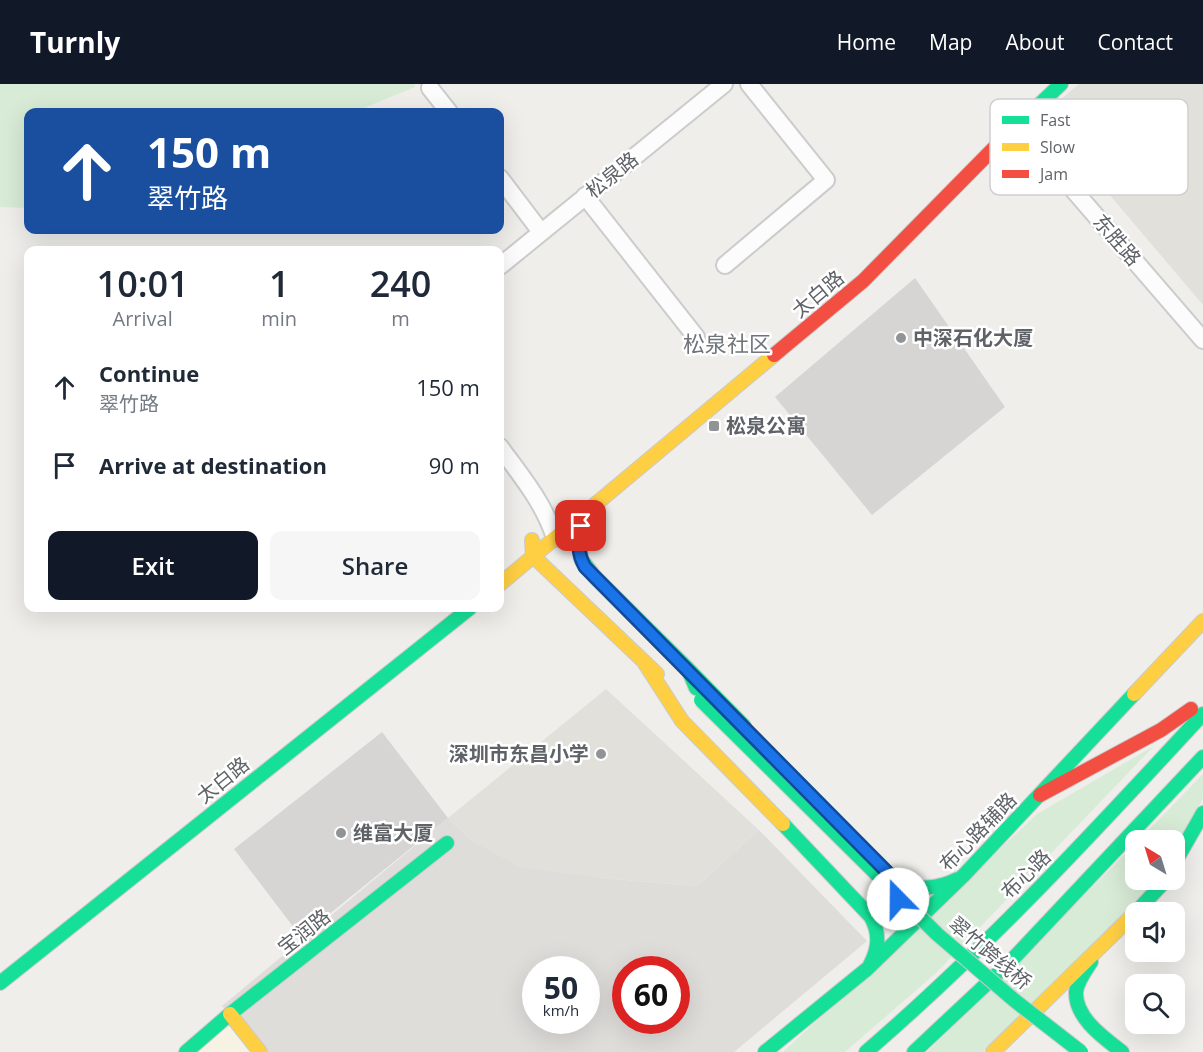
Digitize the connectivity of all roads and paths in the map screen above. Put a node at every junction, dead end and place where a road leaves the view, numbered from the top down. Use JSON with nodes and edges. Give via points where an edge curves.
{"nodes":[{"id":1,"x":724,"y":84,"type":"edge"},
{"id":2,"x":749,"y":84,"type":"edge"},
{"id":3,"x":1061,"y":84,"type":"edge"},
{"id":4,"x":430,"y":88,"type":"dead end"},
{"id":5,"x":1037,"y":99,"type":"edge"},
{"id":6,"x":446,"y":108,"type":"edge"},
{"id":7,"x":990,"y":137,"type":"edge"},
{"id":8,"x":504,"y":183,"type":"edge"},
{"id":9,"x":1076,"y":195,"type":"edge"},
{"id":10,"x":585,"y":196,"type":"junction"},
{"id":11,"x":899,"y":225,"type":"dead end"},
{"id":12,"x":541,"y":232,"type":"junction"},
{"id":13,"x":504,"y":263,"type":"edge"},
{"id":14,"x":725,"y":265,"type":"dead end"},
{"id":15,"x":696,"y":337,"type":"dead end"},
{"id":16,"x":1203,"y":340,"type":"edge"},
{"id":17,"x":701,"y":398,"type":"dead end"},
{"id":18,"x":504,"y":453,"type":"edge"},
{"id":19,"x":596,"y":504,"type":"junction"},
{"id":20,"x":554,"y":534,"type":"junction"},
{"id":21,"x":531,"y":538,"type":"junction"},
{"id":22,"x":515,"y":550,"type":"dead end"},
{"id":23,"x":533,"y":556,"type":"junction"},
{"id":24,"x":570,"y":567,"type":"dead end"},
{"id":25,"x":504,"y":581,"type":"edge"},
{"id":26,"x":465,"y":612,"type":"edge"},
{"id":27,"x":1203,"y":621,"type":"edge"},
{"id":28,"x":644,"y":662,"type":"junction"},
{"id":29,"x":688,"y":669,"type":"junction"},
{"id":30,"x":1203,"y":700,"type":"edge"},
{"id":31,"x":691,"y":701,"type":"junction"},
{"id":32,"x":1203,"y":714,"type":"edge"},
{"id":33,"x":1203,"y":757,"type":"edge"},
{"id":34,"x":1040,"y":795,"type":"junction"},
{"id":35,"x":1203,"y":813,"type":"edge"},
{"id":36,"x":1203,"y":841,"type":"edge"},
{"id":37,"x":447,"y":843,"type":"dead end"},
{"id":38,"x":1185,"y":845,"type":"edge"},
{"id":39,"x":1185,"y":860,"type":"edge"},
{"id":40,"x":890,"y":875,"type":"junction"},
{"id":41,"x":964,"y":875,"type":"junction"},
{"id":42,"x":1157,"y":890,"type":"edge"},
{"id":43,"x":1145,"y":902,"type":"edge"},
{"id":44,"x":867,"y":910,"type":"junction"},
{"id":45,"x":1125,"y":923,"type":"edge"},
{"id":46,"x":1093,"y":956,"type":"junction"},
{"id":47,"x":867,"y":969,"type":"junction"},
{"id":48,"x":0,"y":983,"type":"edge"},
{"id":49,"x":230,"y":1014,"type":"junction"},
{"id":50,"x":1121,"y":1051,"type":"edge"},
{"id":51,"x":186,"y":1052,"type":"edge"},
{"id":52,"x":260,"y":1052,"type":"edge"},
{"id":53,"x":765,"y":1052,"type":"edge"},
{"id":54,"x":866,"y":1052,"type":"edge"},
{"id":55,"x":914,"y":1052,"type":"edge"},
{"id":56,"x":993,"y":1052,"type":"edge"},
{"id":57,"x":1062,"y":1052,"type":"edge"},
{"id":58,"x":1081,"y":1052,"type":"edge"}],
"edges":[{"from":1,"to":10,"type":"street","name":"松泉路"},
{"from":2,"to":14,"type":"street","via":[[826,180]]},
{"from":3,"to":5,"type":"main road","name":"太白路"},
{"from":4,"to":6,"type":"street"},
{"from":7,"to":19,"type":"main road","name":"太白路","via":[[863,281]]},
{"from":8,"to":12,"type":"street"},
{"from":9,"to":16,"type":"street","name":"东胜路"},
{"from":10,"to":12,"type":"street","name":"松泉路"},
{"from":10,"to":15,"type":"street"},
{"from":11,"to":17,"type":"main road","name":"太白路","via":[[831,292]]},
{"from":12,"to":13,"type":"street","name":"松泉路"},
{"from":18,"to":20,"type":"street","via":[[536,498]]},
{"from":19,"to":20,"type":"main road","name":"太白路"},
{"from":19,"to":29,"type":"main road","via":[[581,526],[580,559]]},
{"from":20,"to":21,"type":"main road","name":"太白路"},
{"from":20,"to":21,"type":"main road"},
{"from":20,"to":23,"type":"main road","name":"太白路"},
{"from":21,"to":22,"type":"main road","name":"太白路"},
{"from":21,"to":23,"type":"main road"},
{"from":23,"to":25,"type":"main road","name":"太白路"},
{"from":23,"to":28,"type":"main road"},
{"from":24,"to":31,"type":"main road"},
{"from":26,"to":48,"type":"main road","name":"太白路"},
{"from":27,"to":34,"type":"main road","name":"布心路辅路"},
{"from":28,"to":31,"type":"main road"},
{"from":28,"to":44,"type":"main road","via":[[682,721]]},
{"from":29,"to":31,"type":"main road"},
{"from":29,"to":40,"type":"main road"},
{"from":30,"to":34,"type":"main road","via":[[1161,730]]},
{"from":31,"to":57,"type":"main road","name":"翠竹跨线桥","via":[[886,902]]},
{"from":31,"to":58,"type":"main road","name":"翠竹跨线桥","bridge":true,"via":[[919,918]]},
{"from":32,"to":54,"type":"main road","name":"布心路","via":[[1066,862]]},
{"from":33,"to":55,"type":"main road","via":[[1011,962]]},
{"from":34,"to":41,"type":"main road","name":"布心路辅路"},
{"from":35,"to":38,"type":"main road"},
{"from":36,"to":39,"type":"main road"},
{"from":37,"to":49,"type":"main road","name":"宝润路"},
{"from":40,"to":41,"type":"main road","via":[[903,883],[927,887],[951,883]]},
{"from":40,"to":44,"type":"main road","via":[[898,885],[896,903],[878,915]]},
{"from":41,"to":47,"type":"main road","name":"布心路辅路"},
{"from":42,"to":43,"type":"main road"},
{"from":44,"to":47,"type":"main road","via":[[879,941],[875,958]]},
{"from":45,"to":46,"type":"main road"},
{"from":46,"to":50,"type":"main road","via":[[1076,991],[1079,1008]]},
{"from":46,"to":56,"type":"main road"},
{"from":47,"to":53,"type":"main road","name":"布心路辅路"},
{"from":49,"to":51,"type":"main road","name":"宝润路"},
{"from":49,"to":52,"type":"main road"},
{"from":50,"to":57,"type":"main road","via":[[1077,1036],[1071,1038]]}]}
